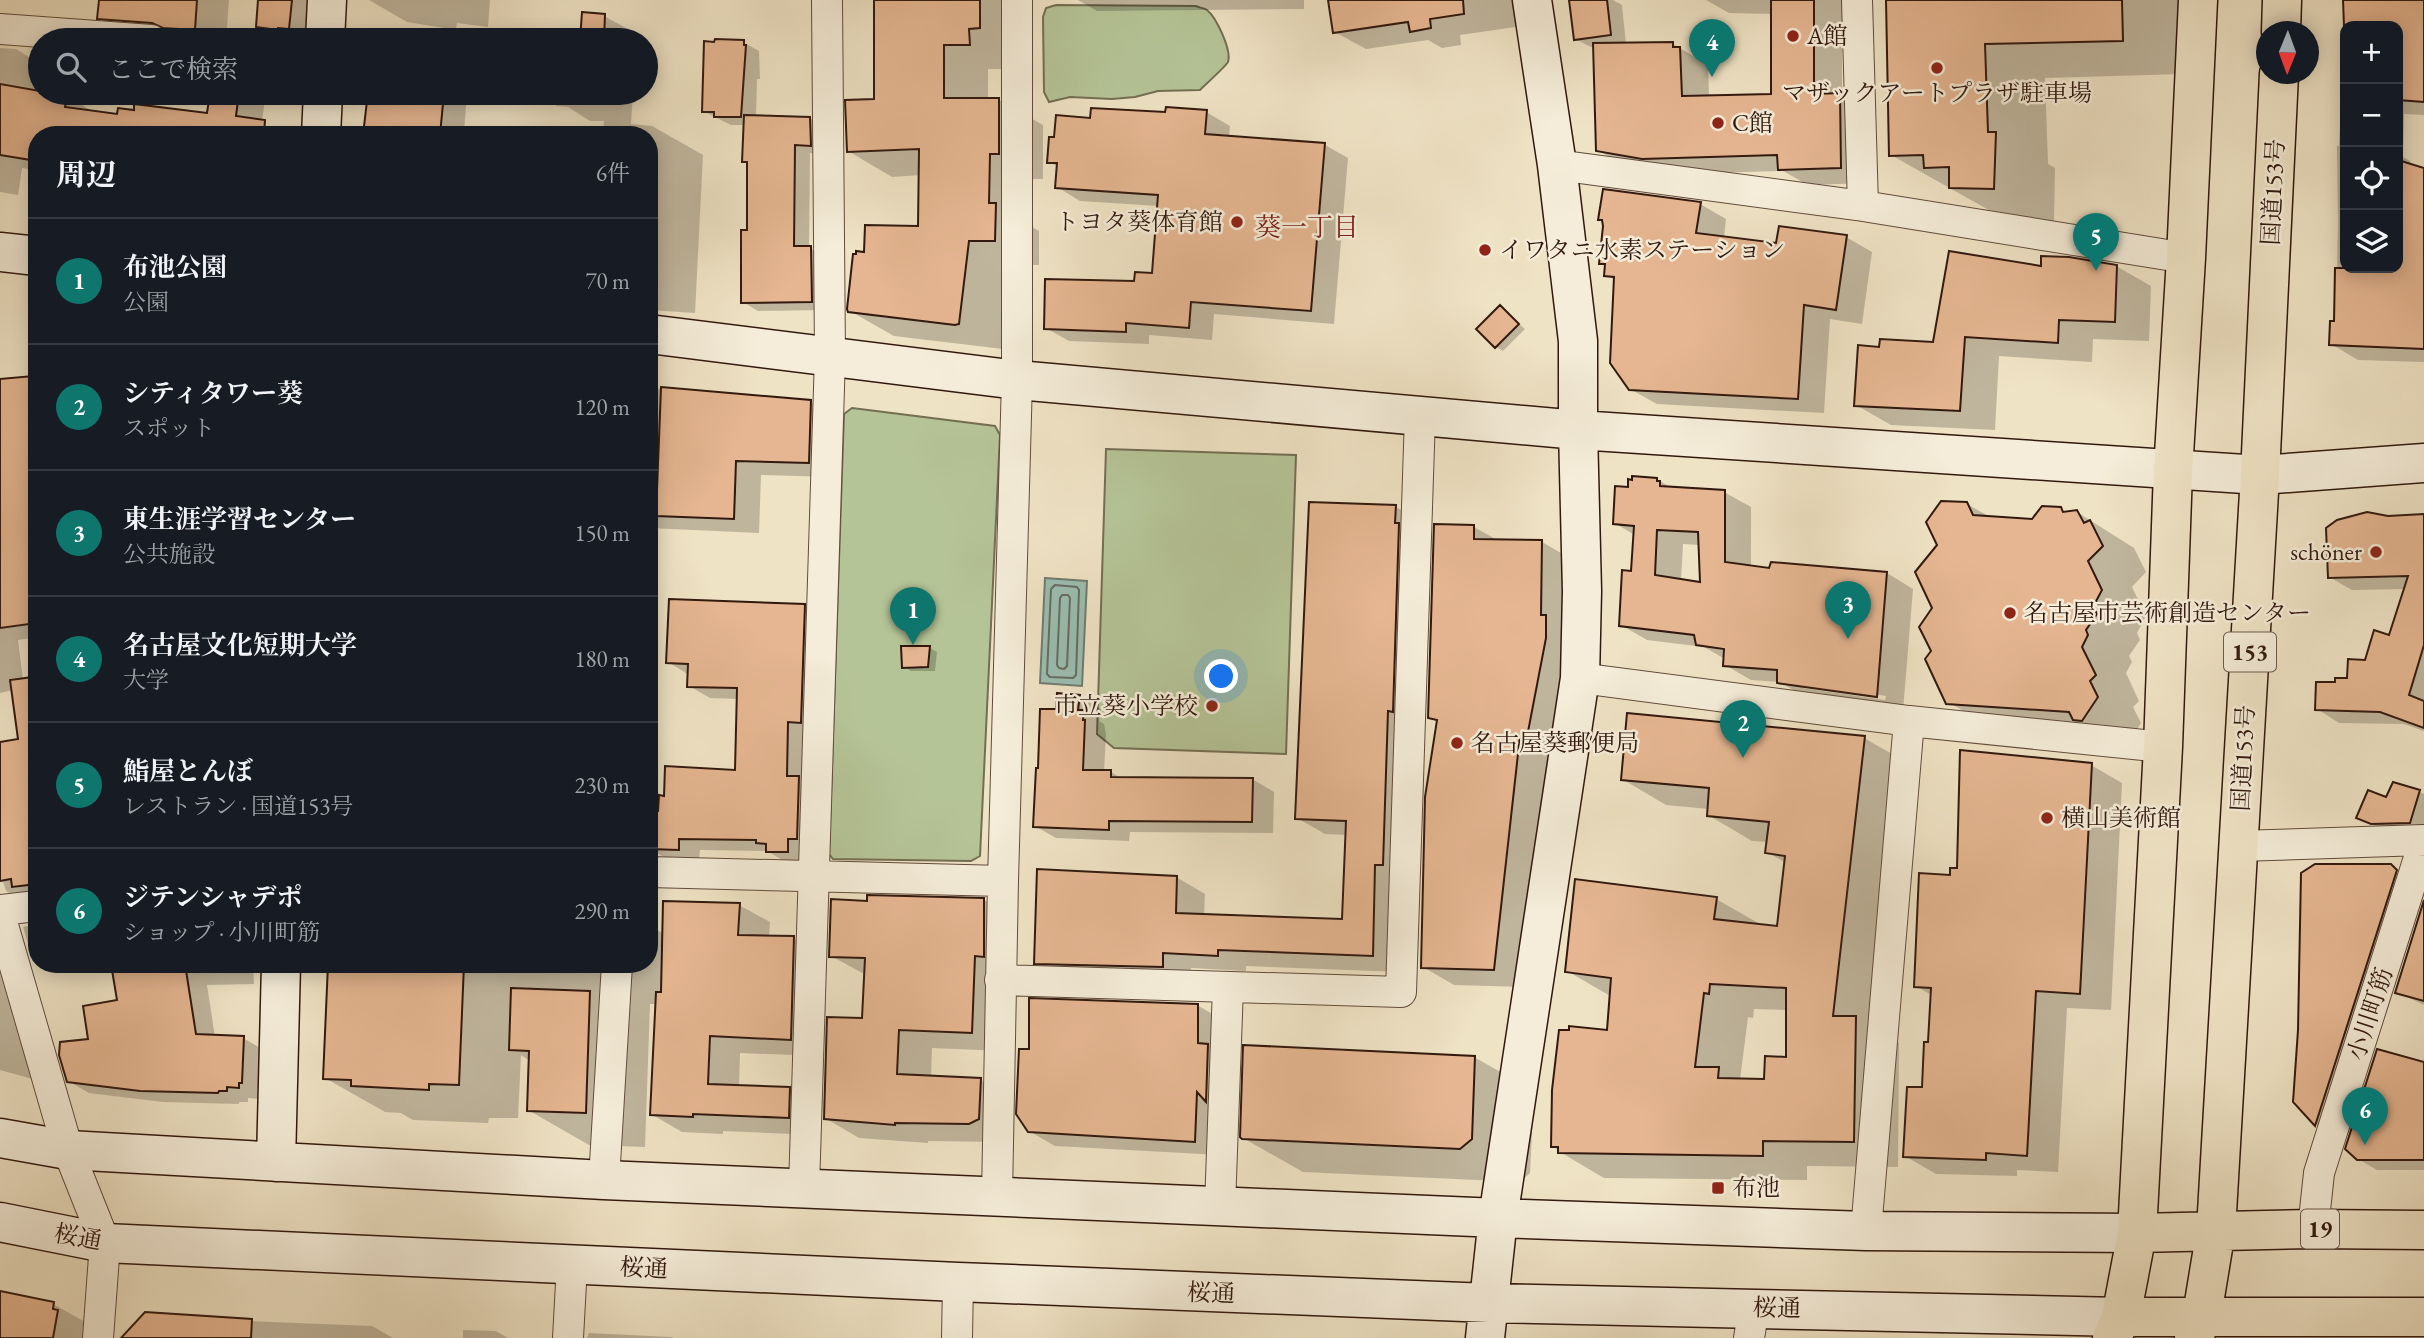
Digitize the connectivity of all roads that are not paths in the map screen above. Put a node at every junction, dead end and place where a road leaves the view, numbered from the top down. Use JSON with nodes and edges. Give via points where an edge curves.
{"nodes":[{"id":1,"x":327,"y":0,"type":"edge"},
{"id":2,"x":827,"y":0,"type":"edge"},
{"id":3,"x":1017,"y":0,"type":"edge"},
{"id":4,"x":1532,"y":0,"type":"edge"},
{"id":5,"x":1857,"y":0,"type":"edge"},
{"id":6,"x":2197,"y":0,"type":"edge"},
{"id":7,"x":2282,"y":0,"type":"edge"},
{"id":8,"x":2281,"y":21,"type":"edge"},
{"id":9,"x":326,"y":28,"type":"edge"},
{"id":10,"x":0,"y":29,"type":"edge"},
{"id":11,"x":28,"y":31,"type":"edge"},
{"id":12,"x":2279,"y":84,"type":"edge"},
{"id":13,"x":322,"y":105,"type":"edge"},
{"id":14,"x":321,"y":126,"type":"edge"},
{"id":15,"x":1557,"y":165,"type":"junction"},
{"id":16,"x":1863,"y":206,"type":"junction"},
{"id":17,"x":0,"y":252,"type":"edge"},
{"id":18,"x":28,"y":256,"type":"edge"},
{"id":19,"x":2186,"y":258,"type":"junction"},
{"id":20,"x":658,"y":335,"type":"edge"},
{"id":21,"x":830,"y":356,"type":"junction"},
{"id":22,"x":1017,"y":380,"type":"junction"},
{"id":23,"x":1420,"y":416,"type":"junction"},
{"id":24,"x":1578,"y":430,"type":"junction"},
{"id":25,"x":2424,"y":463,"type":"edge"},
{"id":26,"x":2173,"y":471,"type":"junction"},
{"id":27,"x":2260,"y":475,"type":"junction"},
{"id":28,"x":1580,"y":678,"type":"junction"},
{"id":29,"x":1909,"y":721,"type":"junction"},
{"id":30,"x":2163,"y":747,"type":"junction"},
{"id":31,"x":2424,"y":841,"type":"edge"},
{"id":32,"x":2238,"y":846,"type":"junction"},
{"id":33,"x":658,"y":872,"type":"edge"},
{"id":34,"x":815,"y":878,"type":"junction"},
{"id":35,"x":1003,"y":881,"type":"junction"},
{"id":36,"x":28,"y":907,"type":"edge"},
{"id":37,"x":0,"y":912,"type":"edge"},
{"id":38,"x":281,"y":973,"type":"edge"},
{"id":39,"x":616,"y":973,"type":"edge"},
{"id":40,"x":1000,"y":980,"type":"junction"},
{"id":41,"x":1228,"y":987,"type":"junction"},
{"id":42,"x":0,"y":1138,"type":"edge"},
{"id":43,"x":68,"y":1150,"type":"junction"},
{"id":44,"x":276,"y":1162,"type":"junction"},
{"id":45,"x":604,"y":1180,"type":"junction"},
{"id":46,"x":804,"y":1188,"type":"junction"},
{"id":47,"x":997,"y":1196,"type":"junction"},
{"id":48,"x":1220,"y":1206,"type":"junction"},
{"id":49,"x":1499,"y":1218,"type":"junction"},
{"id":50,"x":0,"y":1222,"type":"edge"},
{"id":51,"x":2313,"y":1229,"type":"junction"},
{"id":52,"x":2216,"y":1230,"type":"junction"},
{"id":53,"x":2424,"y":1230,"type":"edge"},
{"id":54,"x":1866,"y":1231,"type":"junction"},
{"id":55,"x":2137,"y":1233,"type":"junction"},
{"id":56,"x":105,"y":1242,"type":"junction"},
{"id":57,"x":572,"y":1265,"type":"junction"},
{"id":58,"x":958,"y":1282,"type":"junction"},
{"id":59,"x":2424,"y":1318,"type":"edge"},
{"id":60,"x":1487,"y":1321,"type":"edge"},
{"id":61,"x":1752,"y":1323,"type":"edge"},
{"id":62,"x":2117,"y":1327,"type":"edge"},
{"id":63,"x":2198,"y":1327,"type":"edge"},
{"id":64,"x":98,"y":1338,"type":"edge"},
{"id":65,"x":568,"y":1338,"type":"edge"},
{"id":66,"x":957,"y":1338,"type":"edge"}],
"edges":[{"from":1,"to":9,"type":"street"},
{"from":2,"to":21,"type":"street"},
{"from":3,"to":22,"type":"street"},
{"from":4,"to":15,"type":"street"},
{"from":5,"to":16,"type":"street"},
{"from":6,"to":19,"type":"highway"},
{"from":7,"to":8,"type":"highway"},
{"from":10,"to":11,"type":"street"},
{"from":12,"to":27,"type":"highway","name":"国道153号","number":"153"},
{"from":13,"to":14,"type":"street"},
{"from":15,"to":16,"type":"street"},
{"from":15,"to":24,"type":"street","via":[[1578,341]]},
{"from":16,"to":19,"type":"street"},
{"from":17,"to":18,"type":"street"},
{"from":19,"to":26,"type":"highway"},
{"from":20,"to":21,"type":"street"},
{"from":21,"to":22,"type":"street"},
{"from":21,"to":34,"type":"street"},
{"from":22,"to":23,"type":"street"},
{"from":22,"to":35,"type":"street"},
{"from":23,"to":24,"type":"street"},
{"from":23,"to":41,"type":"street","via":[[1401,992]]},
{"from":24,"to":26,"type":"street"},
{"from":24,"to":28,"type":"street","via":[[1583,591]]},
{"from":25,"to":27,"type":"street"},
{"from":26,"to":27,"type":"street"},
{"from":26,"to":30,"type":"highway"},
{"from":27,"to":32,"type":"highway","name":"国道153号","number":"153"},
{"from":28,"to":29,"type":"street"},
{"from":28,"to":49,"type":"street"},
{"from":29,"to":30,"type":"street"},
{"from":29,"to":54,"type":"street"},
{"from":30,"to":55,"type":"highway"},
{"from":31,"to":32,"type":"street"},
{"from":31,"to":51,"type":"street","name":"小川町筋","via":[[2319,1173]]},
{"from":32,"to":52,"type":"highway","name":"国道153号","number":"153"},
{"from":33,"to":34,"type":"street"},
{"from":34,"to":35,"type":"street"},
{"from":34,"to":46,"type":"street"},
{"from":35,"to":40,"type":"street"},
{"from":36,"to":37,"type":"street"},
{"from":37,"to":43,"type":"street"},
{"from":38,"to":44,"type":"street"},
{"from":39,"to":45,"type":"street"},
{"from":40,"to":41,"type":"street"},
{"from":40,"to":47,"type":"street"},
{"from":41,"to":48,"type":"street"},
{"from":42,"to":43,"type":"street"},
{"from":43,"to":44,"type":"street"},
{"from":43,"to":56,"type":"street"},
{"from":44,"to":45,"type":"street"},
{"from":45,"to":46,"type":"street"},
{"from":46,"to":47,"type":"street"},
{"from":47,"to":48,"type":"street"},
{"from":48,"to":49,"type":"street"},
{"from":49,"to":54,"type":"street"},
{"from":49,"to":60,"type":"street"},
{"from":50,"to":56,"type":"street","name":"桜通"},
{"from":51,"to":52,"type":"highway","number":"19"},
{"from":51,"to":53,"type":"highway","number":"19"},
{"from":52,"to":55,"type":"highway","number":"19"},
{"from":52,"to":63,"type":"highway","name":"国道153号","number":"153"},
{"from":54,"to":55,"type":"street"},
{"from":55,"to":62,"type":"highway"},
{"from":56,"to":57,"type":"street","name":"桜通"},
{"from":56,"to":64,"type":"street"},
{"from":57,"to":58,"type":"street","name":"桜通"},
{"from":57,"to":65,"type":"street"},
{"from":58,"to":60,"type":"street","name":"桜通"},
{"from":58,"to":66,"type":"street"},
{"from":59,"to":63,"type":"highway","name":"桜通"},
{"from":60,"to":61,"type":"street","name":"桜通"},
{"from":61,"to":62,"type":"street","name":"桜通"},
{"from":62,"to":63,"type":"highway","name":"桜通"}]}
